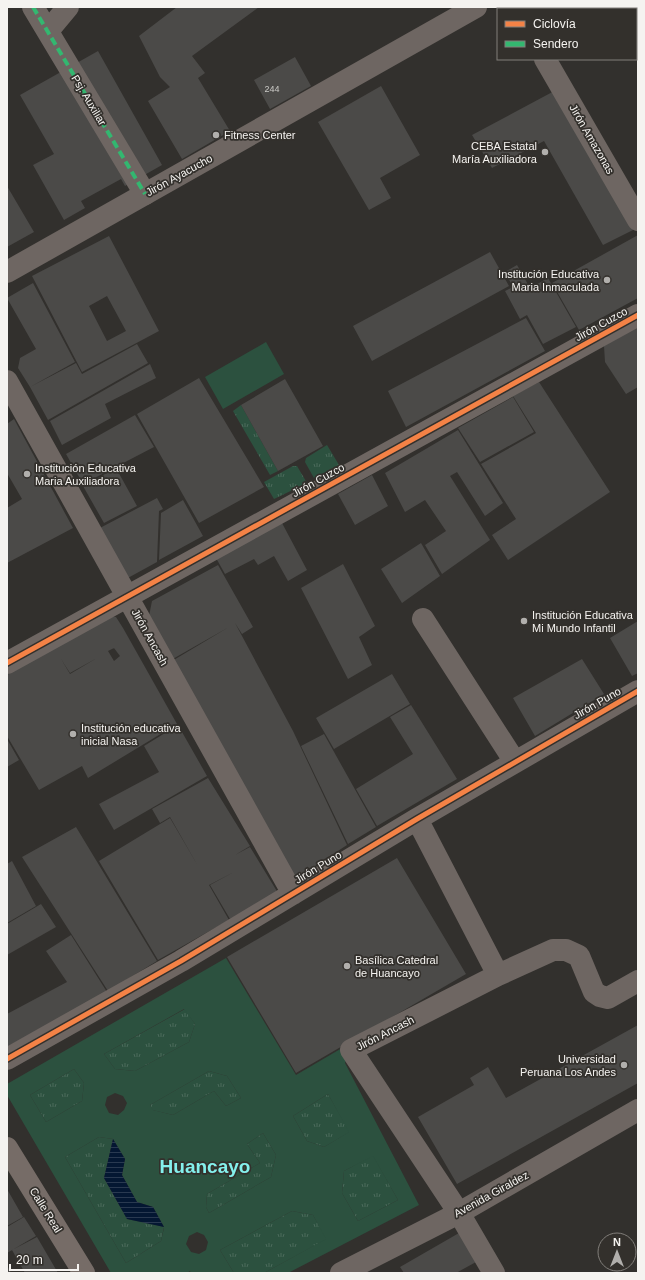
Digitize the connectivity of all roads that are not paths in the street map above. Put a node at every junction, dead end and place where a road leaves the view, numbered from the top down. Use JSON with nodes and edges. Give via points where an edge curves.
{"nodes":[{"id":1,"x":33,"y":7,"type":"edge"},
{"id":2,"x":68,"y":7,"type":"edge"},
{"id":3,"x":476,"y":7,"type":"edge"},
{"id":4,"x":48,"y":31,"type":"junction"},
{"id":5,"x":546,"y":60,"type":"edge"},
{"id":6,"x":145,"y":194,"type":"junction"},
{"id":7,"x":638,"y":220,"type":"edge"},
{"id":8,"x":7,"y":272,"type":"edge"},
{"id":9,"x":638,"y":315,"type":"edge"},
{"id":10,"x":7,"y":381,"type":"edge"},
{"id":11,"x":127,"y":596,"type":"junction"},
{"id":12,"x":423,"y":619,"type":"dead end"},
{"id":13,"x":7,"y":663,"type":"edge"},
{"id":14,"x":638,"y":690,"type":"edge"},
{"id":15,"x":515,"y":762,"type":"junction"},
{"id":16,"x":417,"y":819,"type":"junction"},
{"id":17,"x":293,"y":894,"type":"junction"},
{"id":18,"x":498,"y":975,"type":"junction"},
{"id":19,"x":638,"y":981,"type":"edge"},
{"id":20,"x":7,"y":1059,"type":"edge"},
{"id":21,"x":638,"y":1110,"type":"edge"},
{"id":22,"x":7,"y":1148,"type":"edge"},
{"id":23,"x":459,"y":1213,"type":"junction"},
{"id":24,"x":84,"y":1273,"type":"edge"},
{"id":25,"x":341,"y":1273,"type":"edge"},
{"id":26,"x":494,"y":1273,"type":"edge"}],
"edges":[{"from":1,"to":4,"type":"street","name":"Psj. Auxiliar"},
{"from":2,"to":4,"type":"street"},
{"from":3,"to":6,"type":"street","name":"Jirón Ayacucho"},
{"from":4,"to":6,"type":"street","name":"Psj. Auxiliar"},
{"from":5,"to":7,"type":"street","name":"Jirón Amazonas"},
{"from":6,"to":8,"type":"street","name":"Jirón Ayacucho"},
{"from":9,"to":11,"type":"street","name":"Jirón Cuzco"},
{"from":10,"to":11,"type":"street","name":"Jirón Ancash"},
{"from":11,"to":13,"type":"street","name":"Jirón Cuzco"},
{"from":11,"to":17,"type":"street","name":"Jirón Ancash"},
{"from":12,"to":15,"type":"street"},
{"from":14,"to":15,"type":"street","name":"Jirón Puno"},
{"from":15,"to":16,"type":"street","name":"Jirón Puno"},
{"from":16,"to":17,"type":"street","name":"Jirón Puno"},
{"from":16,"to":18,"type":"street"},
{"from":17,"to":20,"type":"street","name":"Jirón Puno","via":[[181,961]]},
{"from":18,"to":19,"type":"street","via":[[553,950],[566,950],[579,956],[594,992],[600,996],[608,998]]},
{"from":18,"to":23,"type":"street","name":"Jirón Ancash","via":[[351,1050]]},
{"from":21,"to":23,"type":"street","name":"Avenida Giraldez"},
{"from":22,"to":24,"type":"highway","name":"Calle Real"},
{"from":23,"to":25,"type":"street","name":"Avenida Giraldez"},
{"from":23,"to":26,"type":"street","name":"Jirón Ancash"}]}
